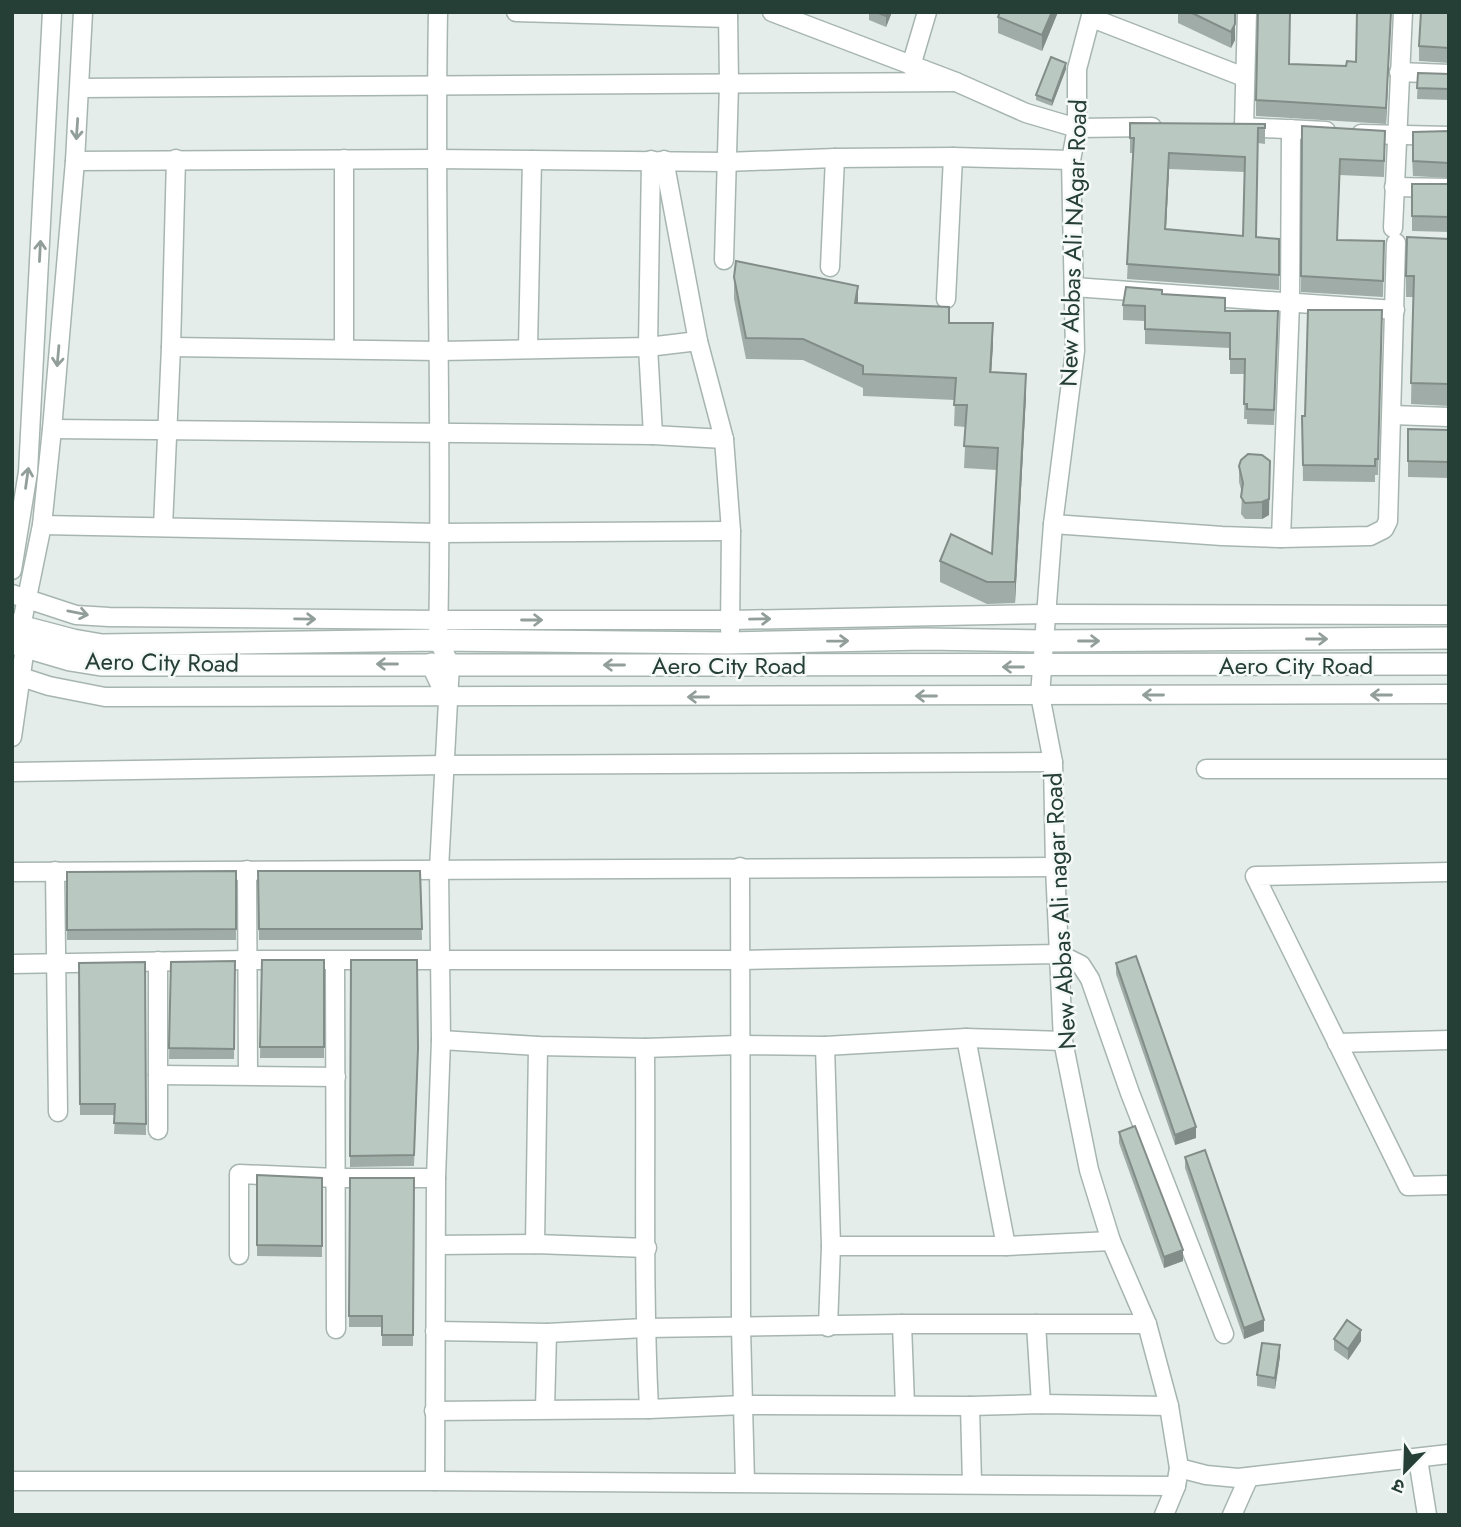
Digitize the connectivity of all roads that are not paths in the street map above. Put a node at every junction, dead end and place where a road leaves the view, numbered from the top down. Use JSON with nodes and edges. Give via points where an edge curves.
{"nodes":[{"id":1,"x":52,"y":12,"type":"edge"},
{"id":2,"x":83,"y":12,"type":"edge"},
{"id":3,"x":438,"y":12,"type":"edge"},
{"id":4,"x":516,"y":12,"type":"edge"},
{"id":5,"x":772,"y":12,"type":"edge"},
{"id":6,"x":927,"y":12,"type":"edge"},
{"id":7,"x":1247,"y":12,"type":"edge"},
{"id":8,"x":1403,"y":12,"type":"edge"},
{"id":9,"x":728,"y":15,"type":"edge"},
{"id":10,"x":1092,"y":15,"type":"edge"},
{"id":11,"x":911,"y":66,"type":"junction"},
{"id":12,"x":1399,"y":72,"type":"junction"},
{"id":13,"x":1449,"y":74,"type":"edge"},
{"id":14,"x":1244,"y":77,"type":"junction"},
{"id":15,"x":956,"y":82,"type":"junction"},
{"id":16,"x":436,"y":85,"type":"junction"},
{"id":17,"x":729,"y":85,"type":"junction"},
{"id":18,"x":80,"y":88,"type":"junction"},
{"id":19,"x":1174,"y":127,"type":"edge"},
{"id":20,"x":1077,"y":128,"type":"junction"},
{"id":21,"x":1291,"y":129,"type":"junction"},
{"id":22,"x":1396,"y":136,"type":"junction"},
{"id":23,"x":1449,"y":136,"type":"edge"},
{"id":24,"x":953,"y":157,"type":"junction"},
{"id":25,"x":835,"y":158,"type":"junction"},
{"id":26,"x":176,"y":159,"type":"junction"},
{"id":27,"x":344,"y":159,"type":"junction"},
{"id":28,"x":435,"y":159,"type":"junction"},
{"id":29,"x":532,"y":160,"type":"junction"},
{"id":30,"x":658,"y":160,"type":"junction"},
{"id":31,"x":1071,"y":160,"type":"junction"},
{"id":32,"x":75,"y":161,"type":"junction"},
{"id":33,"x":726,"y":162,"type":"junction"},
{"id":34,"x":1394,"y":187,"type":"junction"},
{"id":35,"x":1449,"y":188,"type":"edge"},
{"id":36,"x":724,"y":260,"type":"dead end"},
{"id":37,"x":830,"y":267,"type":"dead end"},
{"id":38,"x":1074,"y":288,"type":"junction"},
{"id":39,"x":946,"y":299,"type":"dead end"},
{"id":40,"x":1290,"y":303,"type":"junction"},
{"id":41,"x":1395,"y":310,"type":"junction"},
{"id":42,"x":698,"y":341,"type":"junction"},
{"id":43,"x":171,"y":347,"type":"junction"},
{"id":44,"x":648,"y":347,"type":"junction"},
{"id":45,"x":344,"y":348,"type":"junction"},
{"id":46,"x":528,"y":348,"type":"junction"},
{"id":47,"x":439,"y":351,"type":"junction"},
{"id":48,"x":1392,"y":415,"type":"junction"},
{"id":49,"x":1449,"y":417,"type":"edge"},
{"id":50,"x":52,"y":429,"type":"junction"},
{"id":51,"x":166,"y":430,"type":"junction"},
{"id":52,"x":438,"y":432,"type":"junction"},
{"id":53,"x":653,"y":435,"type":"junction"},
{"id":54,"x":724,"y":439,"type":"junction"},
{"id":55,"x":1053,"y":524,"type":"junction"},
{"id":56,"x":43,"y":525,"type":"junction"},
{"id":57,"x":163,"y":527,"type":"junction"},
{"id":58,"x":731,"y":531,"type":"junction"},
{"id":59,"x":440,"y":533,"type":"junction"},
{"id":60,"x":1282,"y":538,"type":"junction"},
{"id":61,"x":12,"y":570,"type":"edge"},
{"id":62,"x":20,"y":596,"type":"edge"},
{"id":63,"x":1046,"y":614,"type":"junction"},
{"id":64,"x":1449,"y":615,"type":"edge"},
{"id":65,"x":731,"y":620,"type":"junction"},
{"id":66,"x":438,"y":630,"type":"junction"},
{"id":67,"x":18,"y":635,"type":"edge"},
{"id":68,"x":1449,"y":638,"type":"edge"},
{"id":69,"x":1044,"y":641,"type":"junction"},
{"id":70,"x":729,"y":643,"type":"junction"},
{"id":71,"x":441,"y":664,"type":"junction"},
{"id":72,"x":1449,"y":664,"type":"edge"},
{"id":73,"x":1042,"y":667,"type":"junction"},
{"id":74,"x":17,"y":675,"type":"edge"},
{"id":75,"x":1449,"y":694,"type":"edge"},
{"id":76,"x":1040,"y":695,"type":"junction"},
{"id":77,"x":448,"y":698,"type":"junction"},
{"id":78,"x":12,"y":737,"type":"edge"},
{"id":79,"x":1053,"y":762,"type":"junction"},
{"id":80,"x":445,"y":765,"type":"junction"},
{"id":81,"x":1206,"y":769,"type":"dead end"},
{"id":82,"x":1449,"y":769,"type":"edge"},
{"id":83,"x":12,"y":772,"type":"edge"},
{"id":84,"x":740,"y":867,"type":"junction"},
{"id":85,"x":1055,"y":867,"type":"junction"},
{"id":86,"x":439,"y":869,"type":"junction"},
{"id":87,"x":247,"y":870,"type":"junction"},
{"id":88,"x":12,"y":872,"type":"edge"},
{"id":89,"x":55,"y":872,"type":"junction"},
{"id":90,"x":1449,"y":872,"type":"edge"},
{"id":91,"x":1059,"y":954,"type":"junction"},
{"id":92,"x":247,"y":960,"type":"junction"},
{"id":93,"x":741,"y":960,"type":"junction"},
{"id":94,"x":159,"y":961,"type":"junction"},
{"id":95,"x":335,"y":961,"type":"junction"},
{"id":96,"x":440,"y":961,"type":"junction"},
{"id":97,"x":12,"y":964,"type":"edge"},
{"id":98,"x":57,"y":964,"type":"junction"},
{"id":99,"x":966,"y":1038,"type":"junction"},
{"id":100,"x":441,"y":1040,"type":"junction"},
{"id":101,"x":1449,"y":1040,"type":"edge"},
{"id":102,"x":1063,"y":1041,"type":"junction"},
{"id":103,"x":1338,"y":1043,"type":"junction"},
{"id":104,"x":740,"y":1045,"type":"junction"},
{"id":105,"x":538,"y":1046,"type":"junction"},
{"id":106,"x":825,"y":1046,"type":"junction"},
{"id":107,"x":645,"y":1048,"type":"junction"},
{"id":108,"x":158,"y":1075,"type":"junction"},
{"id":109,"x":248,"y":1075,"type":"junction"},
{"id":110,"x":336,"y":1077,"type":"junction"},
{"id":111,"x":58,"y":1112,"type":"dead end"},
{"id":112,"x":158,"y":1130,"type":"dead end"},
{"id":113,"x":336,"y":1178,"type":"junction"},
{"id":114,"x":436,"y":1178,"type":"junction"},
{"id":115,"x":1449,"y":1185,"type":"edge"},
{"id":116,"x":1111,"y":1241,"type":"junction"},
{"id":117,"x":536,"y":1244,"type":"junction"},
{"id":118,"x":437,"y":1245,"type":"junction"},
{"id":119,"x":831,"y":1246,"type":"junction"},
{"id":120,"x":1006,"y":1246,"type":"junction"},
{"id":121,"x":647,"y":1248,"type":"junction"},
{"id":122,"x":239,"y":1255,"type":"dead end"},
{"id":123,"x":902,"y":1324,"type":"junction"},
{"id":124,"x":1036,"y":1324,"type":"junction"},
{"id":125,"x":1147,"y":1324,"type":"junction"},
{"id":126,"x":828,"y":1327,"type":"junction"},
{"id":127,"x":645,"y":1328,"type":"junction"},
{"id":128,"x":741,"y":1328,"type":"junction"},
{"id":129,"x":336,"y":1329,"type":"dead end"},
{"id":130,"x":435,"y":1331,"type":"junction"},
{"id":131,"x":547,"y":1333,"type":"junction"},
{"id":132,"x":1224,"y":1334,"type":"dead end"},
{"id":133,"x":1041,"y":1404,"type":"junction"},
{"id":134,"x":744,"y":1405,"type":"junction"},
{"id":135,"x":905,"y":1405,"type":"junction"},
{"id":136,"x":970,"y":1406,"type":"junction"},
{"id":137,"x":1169,"y":1406,"type":"junction"},
{"id":138,"x":545,"y":1409,"type":"junction"},
{"id":139,"x":649,"y":1409,"type":"junction"},
{"id":140,"x":434,"y":1411,"type":"junction"},
{"id":141,"x":1449,"y":1454,"type":"edge"},
{"id":142,"x":1418,"y":1459,"type":"junction"},
{"id":143,"x":1180,"y":1468,"type":"junction"},
{"id":144,"x":1243,"y":1478,"type":"junction"},
{"id":145,"x":12,"y":1481,"type":"edge"},
{"id":146,"x":435,"y":1481,"type":"junction"},
{"id":147,"x":745,"y":1482,"type":"junction"},
{"id":148,"x":972,"y":1484,"type":"junction"},
{"id":149,"x":1176,"y":1486,"type":"junction"},
{"id":150,"x":1164,"y":1515,"type":"edge"},
{"id":151,"x":1232,"y":1515,"type":"edge"},
{"id":152,"x":1427,"y":1515,"type":"edge"}],
"edges":[{"from":61,"to":1,"type":"street","one_way":true,"via":[[28,472]]},
{"from":2,"to":18,"type":"street"},
{"from":3,"to":16,"type":"street"},
{"from":4,"to":9,"type":"street"},
{"from":5,"to":11,"type":"street"},
{"from":6,"to":11,"type":"street"},
{"from":7,"to":14,"type":"street"},
{"from":8,"to":12,"type":"street"},
{"from":9,"to":17,"type":"street"},
{"from":10,"to":14,"type":"street"},
{"from":10,"to":20,"type":"street","name":"New Abbas Ali NAgar Road","via":[[1077,69]]},
{"from":11,"to":15,"type":"street"},
{"from":12,"to":13,"type":"street"},
{"from":12,"to":22,"type":"street"},
{"from":14,"to":21,"type":"street","via":[[1237,127]]},
{"from":15,"to":17,"type":"street"},
{"from":15,"to":20,"type":"street","via":[[1026,113]]},
{"from":16,"to":17,"type":"street"},
{"from":16,"to":18,"type":"street"},
{"from":16,"to":28,"type":"street"},
{"from":17,"to":33,"type":"street"},
{"from":18,"to":32,"type":"street","one_way":true},
{"from":19,"to":20,"type":"street"},
{"from":20,"to":31,"type":"street","name":"New Abbas Ali NAgar Road"},
{"from":21,"to":22,"type":"street"},
{"from":21,"to":40,"type":"street"},
{"from":22,"to":23,"type":"street"},
{"from":22,"to":34,"type":"street"},
{"from":24,"to":25,"type":"street"},
{"from":24,"to":31,"type":"street"},
{"from":24,"to":39,"type":"street"},
{"from":25,"to":33,"type":"street"},
{"from":25,"to":37,"type":"street"},
{"from":26,"to":27,"type":"street"},
{"from":26,"to":32,"type":"street"},
{"from":26,"to":43,"type":"street"},
{"from":27,"to":28,"type":"street"},
{"from":27,"to":45,"type":"street"},
{"from":28,"to":29,"type":"street"},
{"from":28,"to":47,"type":"street"},
{"from":29,"to":30,"type":"street"},
{"from":29,"to":46,"type":"street"},
{"from":30,"to":33,"type":"street"},
{"from":30,"to":42,"type":"street"},
{"from":30,"to":44,"type":"street"},
{"from":31,"to":38,"type":"street","name":"New Abbas Ali NAgar Road"},
{"from":32,"to":50,"type":"street","one_way":true},
{"from":33,"to":36,"type":"street"},
{"from":34,"to":35,"type":"street"},
{"from":34,"to":41,"type":"street"},
{"from":38,"to":40,"type":"street"},
{"from":38,"to":55,"type":"street","name":"New Abbas Ali NAgar Road","via":[[1075,351]]},
{"from":40,"to":41,"type":"street"},
{"from":40,"to":60,"type":"street"},
{"from":41,"to":48,"type":"street"},
{"from":42,"to":44,"type":"street"},
{"from":42,"to":54,"type":"street"},
{"from":43,"to":45,"type":"street"},
{"from":43,"to":51,"type":"street"},
{"from":44,"to":46,"type":"street"},
{"from":44,"to":53,"type":"street"},
{"from":45,"to":47,"type":"street"},
{"from":46,"to":47,"type":"street"},
{"from":47,"to":52,"type":"street"},
{"from":48,"to":49,"type":"street"},
{"from":48,"to":60,"type":"street","via":[[1388,522],[1384,529],[1370,536]]},
{"from":50,"to":51,"type":"street"},
{"from":50,"to":56,"type":"street"},
{"from":51,"to":52,"type":"street"},
{"from":51,"to":57,"type":"street"},
{"from":52,"to":53,"type":"street"},
{"from":52,"to":59,"type":"street"},
{"from":53,"to":54,"type":"street"},
{"from":54,"to":58,"type":"street"},
{"from":55,"to":60,"type":"street"},
{"from":55,"to":63,"type":"street","name":"New Abbas Ali NAgar Road"},
{"from":56,"to":57,"type":"street"},
{"from":56,"to":62,"type":"street"},
{"from":57,"to":59,"type":"street"},
{"from":58,"to":59,"type":"street"},
{"from":58,"to":65,"type":"street"},
{"from":59,"to":66,"type":"street"},
{"from":62,"to":66,"type":"street","one_way":true,"via":[[76,615]]},
{"from":62,"to":67,"type":"street"},
{"from":63,"to":64,"type":"street"},
{"from":65,"to":63,"type":"street","one_way":true},
{"from":63,"to":69,"type":"street","name":"New Abbas Ali NAgar Road"},
{"from":66,"to":65,"type":"street","one_way":true},
{"from":65,"to":70,"type":"street"},
{"from":66,"to":67,"type":"street","name":"Aero City Road","via":[[102,645]]},
{"from":66,"to":70,"type":"street","name":"Aero City Road"},
{"from":66,"to":71,"type":"street"},
{"from":71,"to":67,"type":"street","name":"Aero City Road","one_way":true,"via":[[101,665],[70,660]]},
{"from":67,"to":74,"type":"street"},
{"from":69,"to":68,"type":"street","name":"Aero City Road","one_way":true},
{"from":70,"to":69,"type":"street","name":"Aero City Road","one_way":true},
{"from":69,"to":73,"type":"street","name":"New Abbas Ali NAgar Road"},
{"from":73,"to":71,"type":"street","name":"Aero City Road","one_way":true},
{"from":71,"to":77,"type":"street"},
{"from":72,"to":73,"type":"street","name":"Aero City Road"},
{"from":73,"to":76,"type":"street","name":"New Abbas Ali nagar Road"},
{"from":74,"to":77,"type":"street","via":[[105,697]]},
{"from":74,"to":78,"type":"street"},
{"from":75,"to":76,"type":"street","one_way":true},
{"from":76,"to":77,"type":"street","one_way":true},
{"from":76,"to":79,"type":"street","name":"New Abbas Ali nagar Road"},
{"from":77,"to":80,"type":"street"},
{"from":79,"to":80,"type":"street"},
{"from":79,"to":85,"type":"street","name":"New Abbas Ali nagar Road"},
{"from":80,"to":83,"type":"street"},
{"from":80,"to":86,"type":"street"},
{"from":81,"to":82,"type":"street"},
{"from":84,"to":85,"type":"street"},
{"from":84,"to":86,"type":"street"},
{"from":84,"to":93,"type":"street"},
{"from":85,"to":91,"type":"street","name":"New Abbas Ali nagar Road"},
{"from":86,"to":87,"type":"street"},
{"from":86,"to":96,"type":"street"},
{"from":87,"to":89,"type":"street"},
{"from":87,"to":92,"type":"street"},
{"from":88,"to":89,"type":"street"},
{"from":89,"to":98,"type":"street"},
{"from":90,"to":103,"type":"street","via":[[1255,876]]},
{"from":91,"to":93,"type":"street"},
{"from":91,"to":102,"type":"street","name":"New Abbas Ali nagar Road"},
{"from":91,"to":132,"type":"street","via":[[1082,965],[1090,979]]},
{"from":92,"to":94,"type":"street"},
{"from":92,"to":95,"type":"street"},
{"from":92,"to":109,"type":"street"},
{"from":93,"to":96,"type":"street"},
{"from":93,"to":104,"type":"street"},
{"from":94,"to":98,"type":"street"},
{"from":94,"to":108,"type":"street"},
{"from":95,"to":96,"type":"street"},
{"from":95,"to":110,"type":"street"},
{"from":96,"to":100,"type":"street"},
{"from":97,"to":98,"type":"street"},
{"from":98,"to":111,"type":"street"},
{"from":99,"to":102,"type":"street"},
{"from":99,"to":106,"type":"street"},
{"from":99,"to":120,"type":"street"},
{"from":100,"to":105,"type":"street"},
{"from":100,"to":114,"type":"street"},
{"from":101,"to":103,"type":"street"},
{"from":102,"to":116,"type":"street","name":"New Abbas Ali nagar Road","via":[[1089,1170]]},
{"from":103,"to":115,"type":"street","via":[[1408,1186]]},
{"from":104,"to":106,"type":"street"},
{"from":104,"to":107,"type":"street"},
{"from":104,"to":128,"type":"street"},
{"from":105,"to":107,"type":"street"},
{"from":105,"to":117,"type":"street"},
{"from":106,"to":119,"type":"street"},
{"from":107,"to":121,"type":"street"},
{"from":108,"to":109,"type":"street"},
{"from":108,"to":112,"type":"street"},
{"from":109,"to":110,"type":"street"},
{"from":110,"to":113,"type":"street"},
{"from":113,"to":114,"type":"street"},
{"from":113,"to":122,"type":"street","via":[[239,1174]]},
{"from":113,"to":129,"type":"street"},
{"from":114,"to":118,"type":"street"},
{"from":116,"to":120,"type":"street"},
{"from":116,"to":125,"type":"street","name":"New Abbas Ali nagar Road"},
{"from":117,"to":118,"type":"street"},
{"from":117,"to":121,"type":"street"},
{"from":118,"to":130,"type":"street"},
{"from":119,"to":120,"type":"street"},
{"from":119,"to":126,"type":"street"},
{"from":121,"to":127,"type":"street"},
{"from":123,"to":124,"type":"street"},
{"from":123,"to":126,"type":"street"},
{"from":123,"to":135,"type":"street"},
{"from":124,"to":125,"type":"street"},
{"from":124,"to":133,"type":"street"},
{"from":125,"to":137,"type":"street","name":"New Abbas Ali nagar Road"},
{"from":126,"to":128,"type":"street"},
{"from":127,"to":128,"type":"street"},
{"from":127,"to":131,"type":"street"},
{"from":127,"to":139,"type":"street"},
{"from":128,"to":134,"type":"street"},
{"from":130,"to":131,"type":"street"},
{"from":130,"to":140,"type":"street"},
{"from":131,"to":138,"type":"street"},
{"from":133,"to":136,"type":"street"},
{"from":133,"to":137,"type":"street"},
{"from":134,"to":135,"type":"street"},
{"from":134,"to":139,"type":"street"},
{"from":134,"to":147,"type":"street"},
{"from":135,"to":136,"type":"street"},
{"from":136,"to":148,"type":"street"},
{"from":137,"to":143,"type":"street","name":"New Abbas Ali nagar Road"},
{"from":138,"to":139,"type":"street"},
{"from":138,"to":140,"type":"street"},
{"from":140,"to":146,"type":"street"},
{"from":141,"to":142,"type":"street"},
{"from":142,"to":144,"type":"street"},
{"from":142,"to":152,"type":"street"},
{"from":143,"to":144,"type":"street"},
{"from":143,"to":149,"type":"street","name":"New Abbas Ali nagar Road"},
{"from":144,"to":151,"type":"street"},
{"from":145,"to":146,"type":"street"},
{"from":146,"to":147,"type":"street"},
{"from":147,"to":148,"type":"street"},
{"from":148,"to":149,"type":"street"},
{"from":149,"to":150,"type":"street","name":"New Abbas Ali nagar Road"}]}
